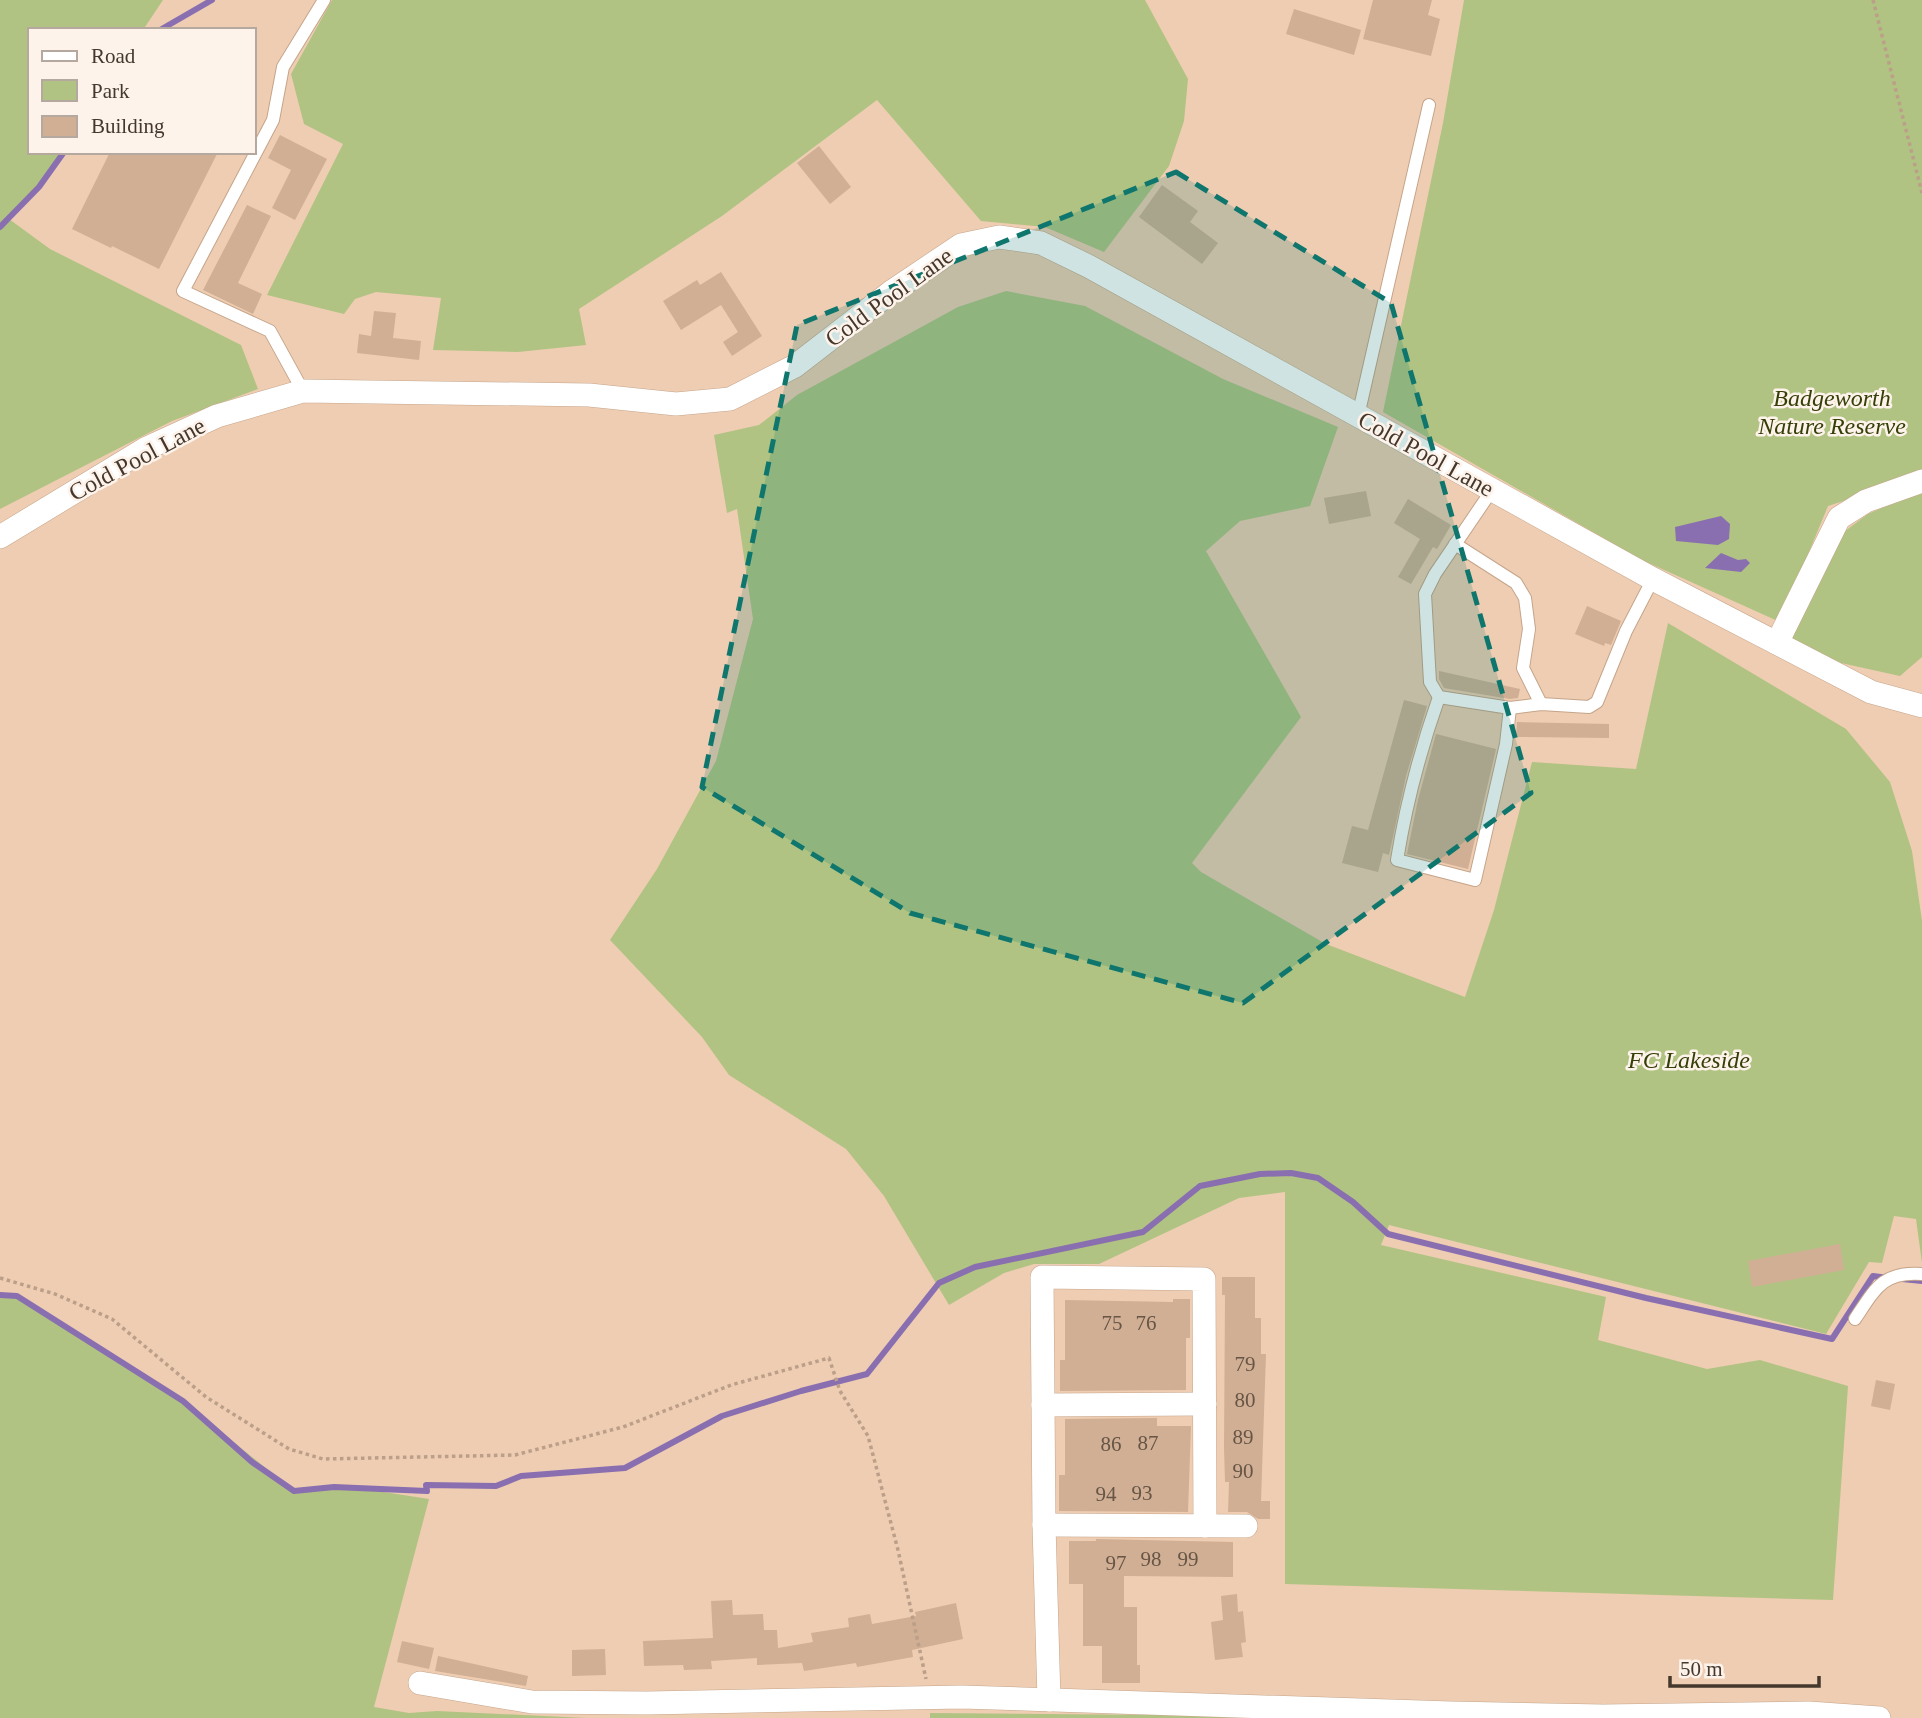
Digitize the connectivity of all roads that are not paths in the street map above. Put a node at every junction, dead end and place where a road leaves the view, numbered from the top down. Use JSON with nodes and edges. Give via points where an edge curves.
{"nodes":[{"id":1,"x":324,"y":0,"type":"edge"},
{"id":2,"x":1429,"y":106,"type":"dead end"},
{"id":3,"x":256,"y":152,"type":"edge"},
{"id":4,"x":255,"y":154,"type":"edge"},
{"id":5,"x":303,"y":391,"type":"junction"},
{"id":6,"x":1358,"y":416,"type":"junction"},
{"id":7,"x":1922,"y":481,"type":"edge"},
{"id":8,"x":1492,"y":490,"type":"junction"},
{"id":9,"x":0,"y":537,"type":"edge"},
{"id":10,"x":1455,"y":544,"type":"junction"},
{"id":11,"x":1653,"y":579,"type":"junction"},
{"id":12,"x":1777,"y":643,"type":"junction"},
{"id":13,"x":1438,"y":697,"type":"junction"},
{"id":14,"x":1541,"y":704,"type":"junction"},
{"id":15,"x":1922,"y":706,"type":"edge"},
{"id":16,"x":1510,"y":708,"type":"junction"},
{"id":17,"x":1922,"y":1274,"type":"edge"},
{"id":18,"x":1856,"y":1319,"type":"dead end"},
{"id":19,"x":1205,"y":1404,"type":"junction"},
{"id":20,"x":1043,"y":1405,"type":"junction"},
{"id":21,"x":1044,"y":1525,"type":"junction"},
{"id":22,"x":1205,"y":1526,"type":"junction"},
{"id":23,"x":1246,"y":1527,"type":"dead end"},
{"id":24,"x":420,"y":1684,"type":"dead end"},
{"id":25,"x":1049,"y":1700,"type":"junction"},
{"id":26,"x":1480,"y":1716,"type":"edge"},
{"id":27,"x":1604,"y":1717,"type":"edge"},
{"id":28,"x":1880,"y":1718,"type":"edge"}],
"edges":[{"from":1,"to":3,"type":"lane","via":[[284,67],[273,120]]},
{"from":2,"to":6,"type":"lane"},
{"from":4,"to":5,"type":"lane","via":[[183,291],[270,331]]},
{"from":5,"to":6,"type":"street","name":"Cold Pool Lane","via":[[589,395],[676,404],[730,399],[795,366],[961,245],[999,237],[1041,243],[1090,267]]},
{"from":5,"to":9,"type":"street","name":"Cold Pool Lane","via":[[218,416],[145,449]]},
{"from":6,"to":8,"type":"street","name":"Cold Pool Lane"},
{"from":7,"to":12,"type":"street","via":[[1866,501],[1839,518]]},
{"from":8,"to":10,"type":"lane"},
{"from":8,"to":11,"type":"street","name":"Cold Pool Lane"},
{"from":10,"to":13,"type":"lane","via":[[1425,594],[1430,682]]},
{"from":10,"to":14,"type":"lane","via":[[1516,583],[1525,598],[1529,629],[1523,668]]},
{"from":11,"to":12,"type":"street","name":"Cold Pool Lane"},
{"from":11,"to":14,"type":"lane","via":[[1597,702],[1589,708]]},
{"from":12,"to":15,"type":"street","name":"Cold Pool Lane","via":[[1871,692]]},
{"from":13,"to":16,"type":"lane"},
{"from":13,"to":16,"type":"lane","via":[[1421,748],[1398,860],[1475,880]]},
{"from":14,"to":16,"type":"lane"},
{"from":17,"to":18,"type":"lane","via":[[1901,1272],[1877,1287]]},
{"from":19,"to":20,"type":"street"},
{"from":19,"to":20,"type":"street","via":[[1204,1279],[1042,1277]]},
{"from":19,"to":22,"type":"street"},
{"from":20,"to":21,"type":"street"},
{"from":21,"to":22,"type":"street"},
{"from":21,"to":25,"type":"street"},
{"from":22,"to":23,"type":"street"},
{"from":24,"to":25,"type":"street","via":[[532,1702]]},
{"from":25,"to":26,"type":"street"},
{"from":26,"to":27,"type":"street"},
{"from":27,"to":28,"type":"street","via":[[1809,1713]]}]}
